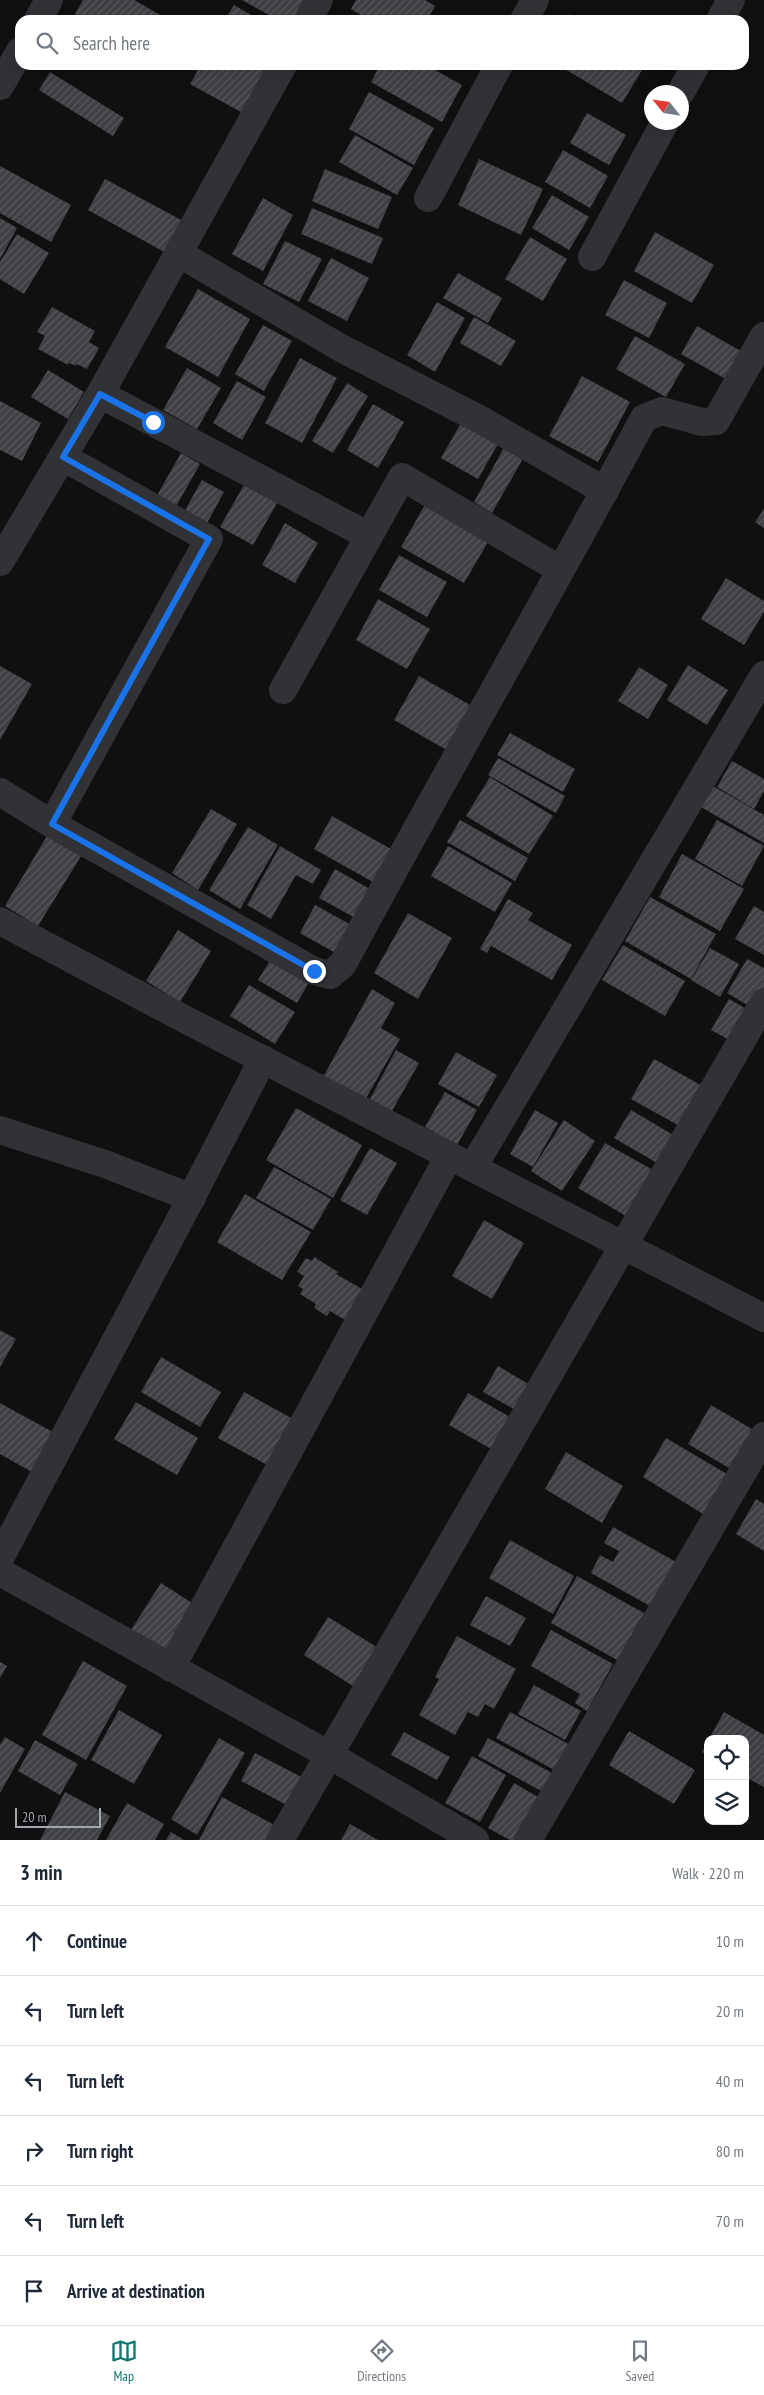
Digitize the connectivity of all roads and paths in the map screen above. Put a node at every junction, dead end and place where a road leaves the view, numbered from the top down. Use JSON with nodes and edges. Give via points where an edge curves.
{"nodes":[{"id":1,"x":49,"y":0,"type":"edge"},
{"id":2,"x":319,"y":0,"type":"edge"},
{"id":3,"x":535,"y":0,"type":"edge"},
{"id":4,"x":731,"y":0,"type":"edge"},
{"id":5,"x":41,"y":15,"type":"edge"},
{"id":6,"x":311,"y":15,"type":"edge"},
{"id":7,"x":527,"y":15,"type":"edge"},
{"id":8,"x":723,"y":15,"type":"edge"},
{"id":9,"x":15,"y":60,"type":"edge"},
{"id":10,"x":280,"y":70,"type":"edge"},
{"id":11,"x":497,"y":70,"type":"edge"},
{"id":12,"x":693,"y":70,"type":"edge"},
{"id":13,"x":685,"y":85,"type":"edge"},
{"id":14,"x":0,"y":86,"type":"edge"},
{"id":15,"x":661,"y":130,"type":"edge"},
{"id":16,"x":428,"y":198,"type":"dead end"},
{"id":17,"x":178,"y":253,"type":"junction"},
{"id":18,"x":592,"y":257,"type":"dead end"},
{"id":19,"x":764,"y":336,"type":"edge"},
{"id":20,"x":100,"y":394,"type":"junction"},
{"id":21,"x":63,"y":457,"type":"junction"},
{"id":22,"x":605,"y":491,"type":"junction"},
{"id":23,"x":369,"y":536,"type":"junction"},
{"id":24,"x":0,"y":562,"type":"edge"},
{"id":25,"x":561,"y":570,"type":"junction"},
{"id":26,"x":764,"y":675,"type":"edge"},
{"id":27,"x":283,"y":690,"type":"dead end"},
{"id":28,"x":0,"y":792,"type":"edge"},
{"id":29,"x":52,"y":824,"type":"junction"},
{"id":30,"x":0,"y":921,"type":"edge"},
{"id":31,"x":764,"y":1002,"type":"edge"},
{"id":32,"x":263,"y":1059,"type":"junction"},
{"id":33,"x":0,"y":1130,"type":"edge"},
{"id":34,"x":461,"y":1162,"type":"junction"},
{"id":35,"x":192,"y":1198,"type":"junction"},
{"id":36,"x":622,"y":1244,"type":"junction"},
{"id":37,"x":764,"y":1318,"type":"edge"},
{"id":38,"x":764,"y":1436,"type":"edge"},
{"id":39,"x":0,"y":1558,"type":"edge"},
{"id":40,"x":0,"y":1572,"type":"edge"},
{"id":41,"x":171,"y":1668,"type":"junction"},
{"id":42,"x":330,"y":1756,"type":"junction"},
{"id":43,"x":280,"y":1840,"type":"edge"},
{"id":44,"x":475,"y":1840,"type":"edge"},
{"id":45,"x":528,"y":1840,"type":"edge"}],
"edges":[{"from":1,"to":5,"type":"street"},
{"from":2,"to":6,"type":"street"},
{"from":3,"to":7,"type":"street"},
{"from":4,"to":8,"type":"street"},
{"from":9,"to":14,"type":"street"},
{"from":10,"to":17,"type":"street"},
{"from":11,"to":16,"type":"street"},
{"from":12,"to":13,"type":"street"},
{"from":15,"to":18,"type":"street"},
{"from":17,"to":20,"type":"street"},
{"from":17,"to":22,"type":"street","via":[[341,348],[489,425]]},
{"from":19,"to":22,"type":"street","via":[[716,421],[702,422],[662,411],[644,418]]},
{"from":20,"to":21,"type":"street"},
{"from":20,"to":23,"type":"street"},
{"from":21,"to":24,"type":"street"},
{"from":21,"to":29,"type":"street","via":[[209,539]]},
{"from":22,"to":25,"type":"street"},
{"from":23,"to":25,"type":"street","via":[[402,477]]},
{"from":23,"to":27,"type":"street"},
{"from":25,"to":29,"type":"street","via":[[343,964],[330,974],[314,971]]},
{"from":26,"to":34,"type":"street"},
{"from":28,"to":29,"type":"street"},
{"from":30,"to":32,"type":"street"},
{"from":31,"to":36,"type":"street"},
{"from":32,"to":34,"type":"street"},
{"from":32,"to":35,"type":"street"},
{"from":33,"to":35,"type":"street","via":[[105,1164]]},
{"from":34,"to":36,"type":"street"},
{"from":34,"to":41,"type":"street"},
{"from":35,"to":39,"type":"street"},
{"from":36,"to":37,"type":"street"},
{"from":36,"to":42,"type":"street"},
{"from":38,"to":45,"type":"street"},
{"from":40,"to":41,"type":"street"},
{"from":41,"to":42,"type":"street"},
{"from":42,"to":43,"type":"street"},
{"from":42,"to":44,"type":"street"}]}
